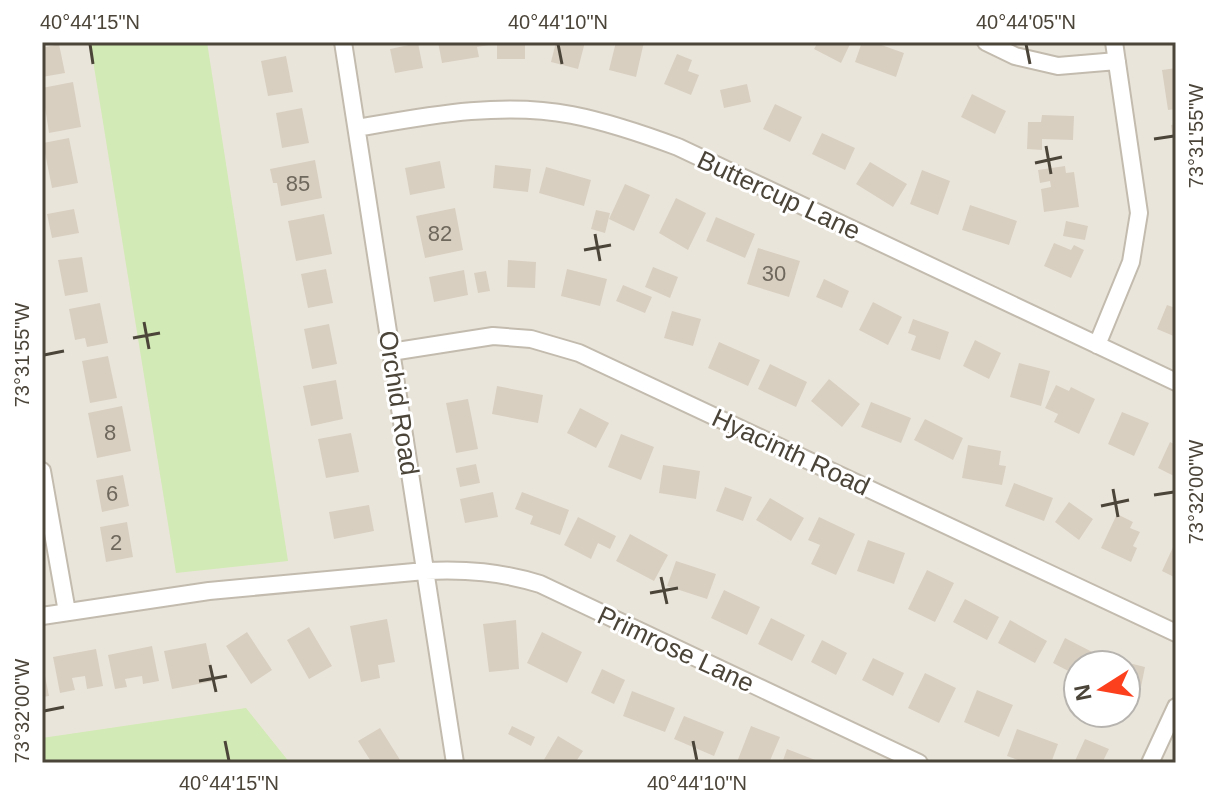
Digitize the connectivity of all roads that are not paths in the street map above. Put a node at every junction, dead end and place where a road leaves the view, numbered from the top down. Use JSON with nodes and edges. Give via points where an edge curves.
{"nodes":[{"id":1,"x":343,"y":42,"type":"edge"},
{"id":2,"x":986,"y":42,"type":"edge"},
{"id":3,"x":1114,"y":42,"type":"edge"},
{"id":4,"x":1117,"y":61,"type":"junction"},
{"id":5,"x":357,"y":128,"type":"junction"},
{"id":6,"x":1097,"y":345,"type":"junction"},
{"id":7,"x":391,"y":352,"type":"junction"},
{"id":8,"x":1176,"y":382,"type":"edge"},
{"id":9,"x":42,"y":471,"type":"edge"},
{"id":10,"x":425,"y":571,"type":"junction"},
{"id":11,"x":67,"y":612,"type":"junction"},
{"id":12,"x":42,"y":616,"type":"edge"},
{"id":13,"x":1176,"y":633,"type":"edge"},
{"id":14,"x":1176,"y":707,"type":"edge"},
{"id":15,"x":910,"y":761,"type":"edge"},
{"id":16,"x":455,"y":763,"type":"edge"},
{"id":17,"x":1150,"y":763,"type":"edge"}],
"edges":[{"from":1,"to":5,"type":"street","name":"Orchid Road"},
{"from":2,"to":4,"type":"street","via":[[1015,56],[1058,66]]},
{"from":3,"to":4,"type":"street"},
{"from":4,"to":6,"type":"street","via":[[1139,213],[1131,262]]},
{"from":5,"to":6,"type":"street","name":"Buttercup Lane","via":[[444,113],[524,110],[570,114],[632,130]]},
{"from":5,"to":7,"type":"street","name":"Orchid Road"},
{"from":6,"to":8,"type":"street","name":"Buttercup Lane"},
{"from":7,"to":10,"type":"street","name":"Orchid Road"},
{"from":7,"to":13,"type":"street","name":"Hyacinth Road","via":[[493,336],[531,339],[579,353]]},
{"from":9,"to":11,"type":"street"},
{"from":10,"to":11,"type":"street","name":"Primrose Lane","via":[[209,591]]},
{"from":10,"to":15,"type":"street","name":"Primrose Lane","via":[[490,571],[540,584]]},
{"from":10,"to":16,"type":"street","name":"Orchid Road"},
{"from":11,"to":12,"type":"street","name":"Primrose Lane"},
{"from":14,"to":17,"type":"street"}]}
